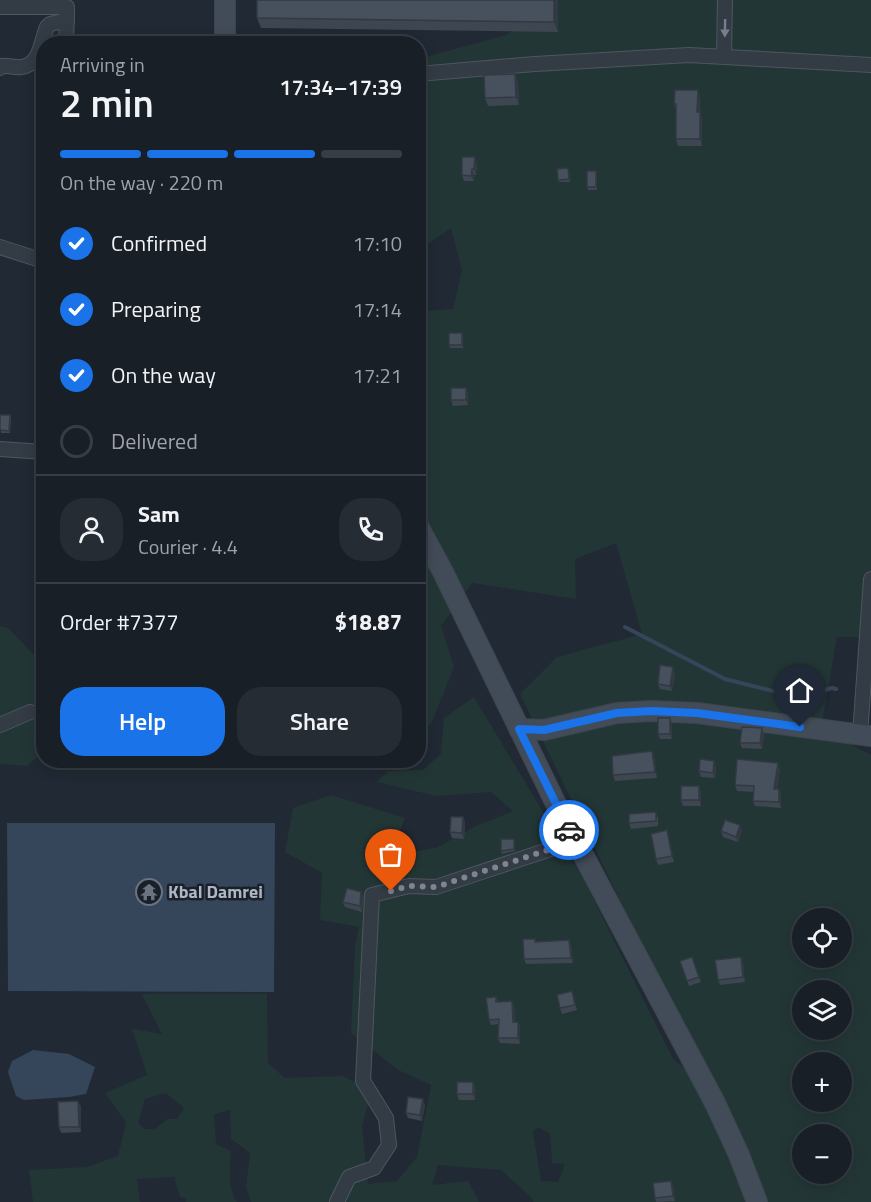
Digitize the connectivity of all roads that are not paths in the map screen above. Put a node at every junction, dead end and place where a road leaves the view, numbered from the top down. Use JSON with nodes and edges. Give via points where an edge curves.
{"nodes":[{"id":1,"x":225,"y":0,"type":"edge"},
{"id":2,"x":725,"y":0,"type":"edge"},
{"id":3,"x":0,"y":7,"type":"edge"},
{"id":4,"x":67,"y":9,"type":"edge"},
{"id":5,"x":45,"y":36,"type":"edge"},
{"id":6,"x":66,"y":36,"type":"edge"},
{"id":7,"x":225,"y":36,"type":"edge"},
{"id":8,"x":36,"y":56,"type":"edge"},
{"id":9,"x":724,"y":56,"type":"junction"},
{"id":10,"x":871,"y":65,"type":"edge"},
{"id":11,"x":0,"y":68,"type":"edge"},
{"id":12,"x":426,"y":73,"type":"edge"},
{"id":13,"x":0,"y":247,"type":"edge"},
{"id":14,"x":36,"y":259,"type":"edge"},
{"id":15,"x":0,"y":449,"type":"edge"},
{"id":16,"x":36,"y":451,"type":"edge"},
{"id":17,"x":426,"y":541,"type":"edge"},
{"id":18,"x":871,"y":579,"type":"edge"},
{"id":19,"x":30,"y":712,"type":"dead end"},
{"id":20,"x":0,"y":725,"type":"edge"},
{"id":21,"x":519,"y":729,"type":"junction"},
{"id":22,"x":866,"y":736,"type":"edge"},
{"id":23,"x":575,"y":841,"type":"junction"},
{"id":24,"x":337,"y":1202,"type":"edge"},
{"id":25,"x":757,"y":1202,"type":"edge"}],
"edges":[{"from":1,"to":7,"type":"main road"},
{"from":2,"to":9,"type":"street","one_way":true},
{"from":3,"to":4,"type":"street"},
{"from":4,"to":5,"type":"street","via":[[47,27]]},
{"from":4,"to":6,"type":"street"},
{"from":8,"to":11,"type":"street","via":[[21,67]]},
{"from":9,"to":10,"type":"street"},
{"from":9,"to":12,"type":"street","via":[[666,56]]},
{"from":13,"to":14,"type":"street"},
{"from":15,"to":16,"type":"street"},
{"from":17,"to":21,"type":"main road"},
{"from":18,"to":22,"type":"street"},
{"from":19,"to":20,"type":"street"},
{"from":21,"to":22,"type":"main road","via":[[544,730],[617,713],[651,711],[697,713]]},
{"from":21,"to":23,"type":"main road"},
{"from":23,"to":24,"type":"street","via":[[436,887],[409,886],[372,895],[363,1081],[386,1118],[389,1145],[374,1168],[349,1177]]},
{"from":23,"to":25,"type":"main road","via":[[715,1103]]}]}
